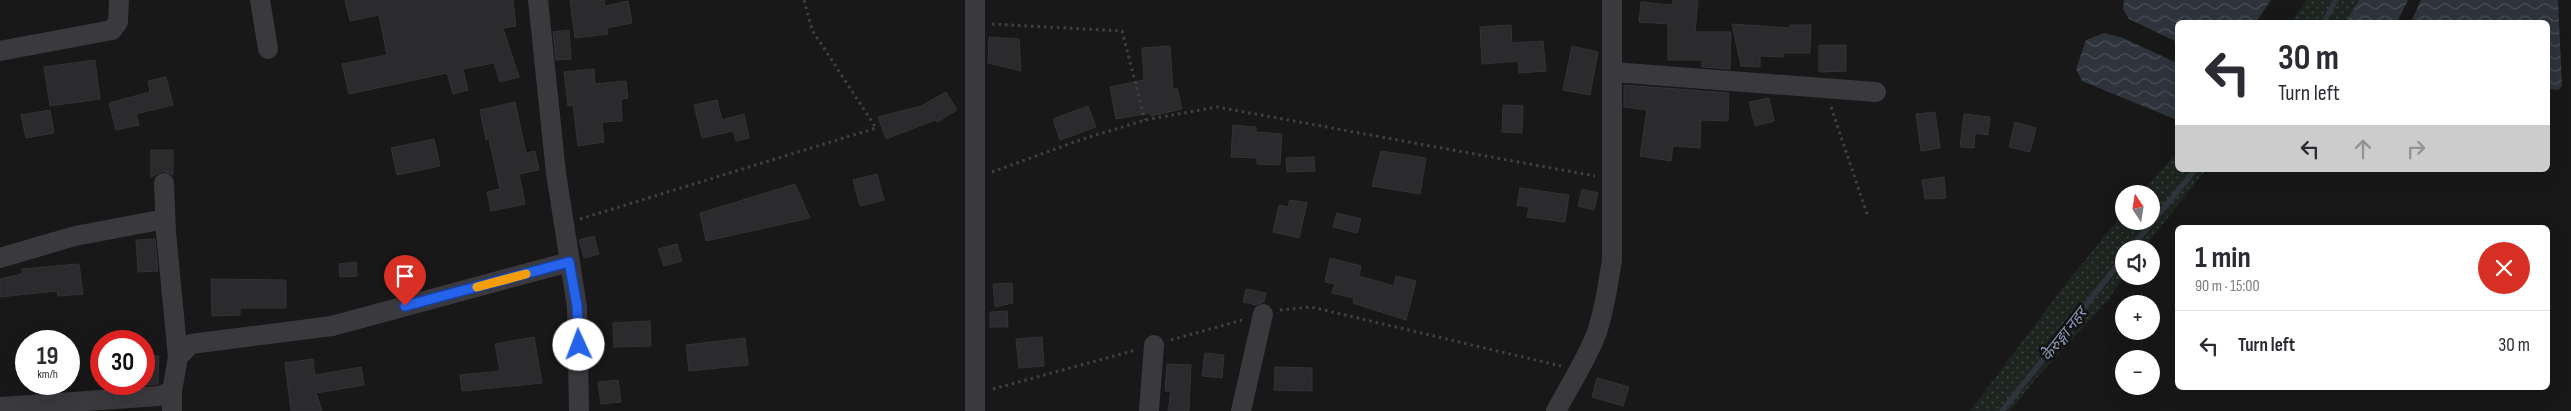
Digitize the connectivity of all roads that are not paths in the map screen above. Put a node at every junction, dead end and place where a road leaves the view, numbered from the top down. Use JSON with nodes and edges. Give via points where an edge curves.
{"nodes":[{"id":1,"x":118,"y":0,"type":"edge"},
{"id":2,"x":260,"y":0,"type":"edge"},
{"id":3,"x":538,"y":0,"type":"edge"},
{"id":4,"x":974,"y":0,"type":"edge"},
{"id":5,"x":1612,"y":0,"type":"edge"},
{"id":6,"x":268,"y":49,"type":"dead end"},
{"id":7,"x":0,"y":51,"type":"edge"},
{"id":8,"x":1613,"y":72,"type":"junction"},
{"id":9,"x":1876,"y":92,"type":"dead end"},
{"id":10,"x":164,"y":182,"type":"dead end"},
{"id":11,"x":165,"y":219,"type":"junction"},
{"id":12,"x":0,"y":258,"type":"edge"},
{"id":13,"x":569,"y":262,"type":"junction"},
{"id":14,"x":1263,"y":314,"type":"dead end"},
{"id":15,"x":1154,"y":345,"type":"dead end"},
{"id":16,"x":178,"y":358,"type":"junction"},
{"id":17,"x":172,"y":401,"type":"edge"},
{"id":18,"x":0,"y":407,"type":"edge"},
{"id":19,"x":579,"y":411,"type":"edge"},
{"id":20,"x":975,"y":411,"type":"edge"},
{"id":21,"x":1149,"y":411,"type":"edge"},
{"id":22,"x":1241,"y":411,"type":"edge"},
{"id":23,"x":1556,"y":411,"type":"edge"}],
"edges":[{"from":1,"to":7,"type":"street","via":[[118,22],[112,30]]},
{"from":2,"to":6,"type":"street"},
{"from":3,"to":13,"type":"street"},
{"from":4,"to":20,"type":"street"},
{"from":5,"to":8,"type":"street"},
{"from":8,"to":9,"type":"street"},
{"from":8,"to":23,"type":"street","via":[[1612,260],[1596,332]]},
{"from":10,"to":11,"type":"street"},
{"from":11,"to":12,"type":"street","via":[[75,236]]},
{"from":11,"to":16,"type":"street"},
{"from":13,"to":16,"type":"street","via":[[332,326],[191,344]]},
{"from":13,"to":19,"type":"street","via":[[577,306]]},
{"from":14,"to":22,"type":"street"},
{"from":15,"to":21,"type":"street"},
{"from":16,"to":17,"type":"street"},
{"from":17,"to":18,"type":"street","via":[[159,396]]}]}
